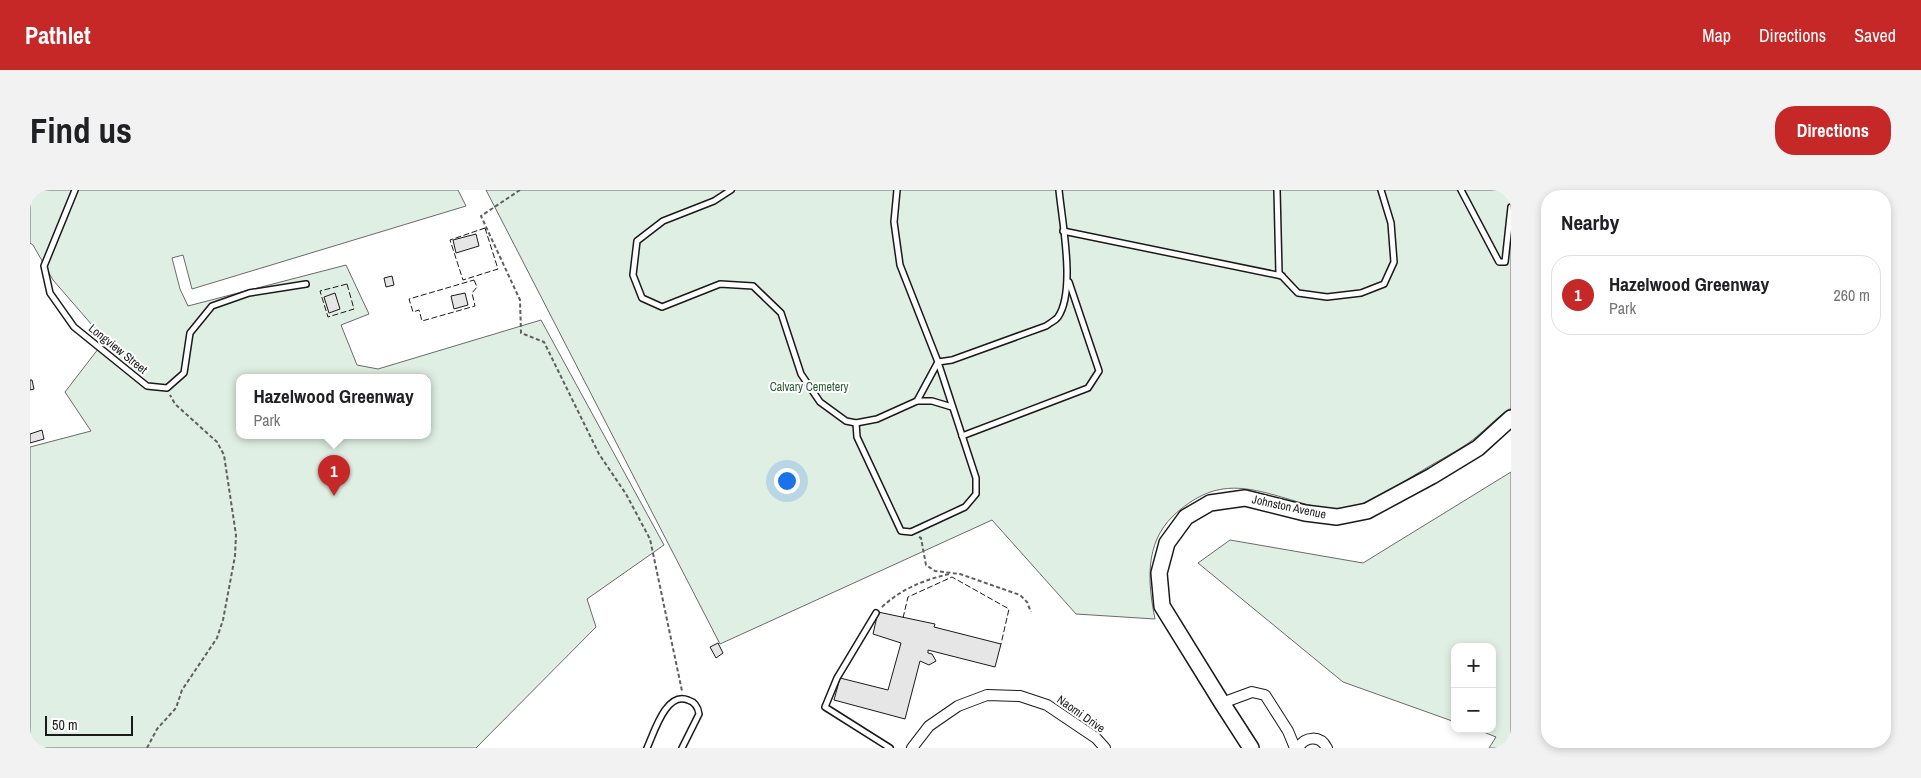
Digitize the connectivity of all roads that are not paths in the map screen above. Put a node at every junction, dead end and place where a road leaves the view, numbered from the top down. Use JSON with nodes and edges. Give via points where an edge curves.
{"nodes":[{"id":1,"x":75,"y":190,"type":"edge"},
{"id":2,"x":730,"y":190,"type":"edge"},
{"id":3,"x":897,"y":190,"type":"edge"},
{"id":4,"x":1059,"y":190,"type":"edge"},
{"id":5,"x":1277,"y":190,"type":"edge"},
{"id":6,"x":1381,"y":190,"type":"edge"},
{"id":7,"x":1461,"y":190,"type":"edge"},
{"id":8,"x":1511,"y":207,"type":"edge"},
{"id":9,"x":1063,"y":231,"type":"junction"},
{"id":10,"x":1282,"y":276,"type":"junction"},
{"id":11,"x":1068,"y":279,"type":"junction"},
{"id":12,"x":306,"y":284,"type":"dead end"},
{"id":13,"x":938,"y":362,"type":"junction"},
{"id":14,"x":917,"y":401,"type":"junction"},
{"id":15,"x":952,"y":406,"type":"junction"},
{"id":16,"x":1511,"y":418,"type":"edge"},
{"id":17,"x":856,"y":423,"type":"junction"},
{"id":18,"x":962,"y":436,"type":"junction"},
{"id":19,"x":876,"y":613,"type":"road end"},
{"id":20,"x":1222,"y":703,"type":"junction"},
{"id":21,"x":1288,"y":731,"type":"junction"},
{"id":22,"x":1306,"y":739,"type":"junction"},
{"id":23,"x":647,"y":748,"type":"edge"},
{"id":24,"x":682,"y":748,"type":"edge"},
{"id":25,"x":890,"y":748,"type":"edge"},
{"id":26,"x":912,"y":748,"type":"edge"},
{"id":27,"x":1105,"y":748,"type":"edge"},
{"id":28,"x":1251,"y":748,"type":"edge"},
{"id":29,"x":1296,"y":748,"type":"edge"},
{"id":30,"x":1327,"y":748,"type":"edge"}],
"edges":[{"from":1,"to":12,"type":"lane","name":"Longview Street","via":[[44,266],[50,293],[74,327],[148,386],[167,388],[184,372],[190,333],[212,306],[249,293]]},
{"from":2,"to":17,"type":"lane","via":[[714,201],[663,221],[637,241],[633,275],[642,298],[662,307],[720,284],[753,286],[781,313],[801,374],[820,402],[846,421]]},
{"from":3,"to":13,"type":"lane","via":[[894,222],[900,264]]},
{"from":4,"to":9,"type":"lane"},
{"from":5,"to":10,"type":"lane","via":[[1279,273]]},
{"from":6,"to":10,"type":"lane","via":[[1391,223],[1394,262],[1384,284],[1362,294],[1327,297],[1298,294]]},
{"from":7,"to":8,"type":"lane","via":[[1499,262],[1505,262]]},
{"from":9,"to":10,"type":"lane"},
{"from":9,"to":11,"type":"lane"},
{"from":11,"to":13,"type":"lane","via":[[1058,317],[1046,326],[952,360]]},
{"from":11,"to":18,"type":"lane","via":[[1099,371],[1088,388]]},
{"from":13,"to":14,"type":"lane"},
{"from":13,"to":15,"type":"lane"},
{"from":14,"to":15,"type":"lane"},
{"from":14,"to":17,"type":"lane","via":[[877,419]]},
{"from":15,"to":18,"type":"lane"},
{"from":16,"to":20,"type":"street","name":"Johnston Avenue","via":[[1478,448],[1367,511],[1337,517],[1305,513],[1245,498],[1210,503],[1186,517],[1167,542],[1159,573],[1162,606]]},
{"from":17,"to":18,"type":"lane","via":[[857,437],[901,531],[911,532],[965,507],[976,494],[976,478]]},
{"from":19,"to":25,"type":"lane","via":[[837,678],[825,707]]},
{"from":20,"to":21,"type":"street","via":[[1252,692],[1265,695]]},
{"from":20,"to":28,"type":"street","name":"Johnston Avenue"},
{"from":21,"to":22,"type":"street"},
{"from":21,"to":29,"type":"street"},
{"from":22,"to":29,"type":"street"},
{"from":22,"to":30,"type":"street","via":[[1321,740]]},
{"from":23,"to":24,"type":"lane","via":[[668,704],[683,698],[693,701],[699,714]]},
{"from":26,"to":27,"type":"street","name":"Naomi Drive","via":[[929,726],[958,706],[988,695],[1020,696],[1047,705],[1096,738]]}]}
